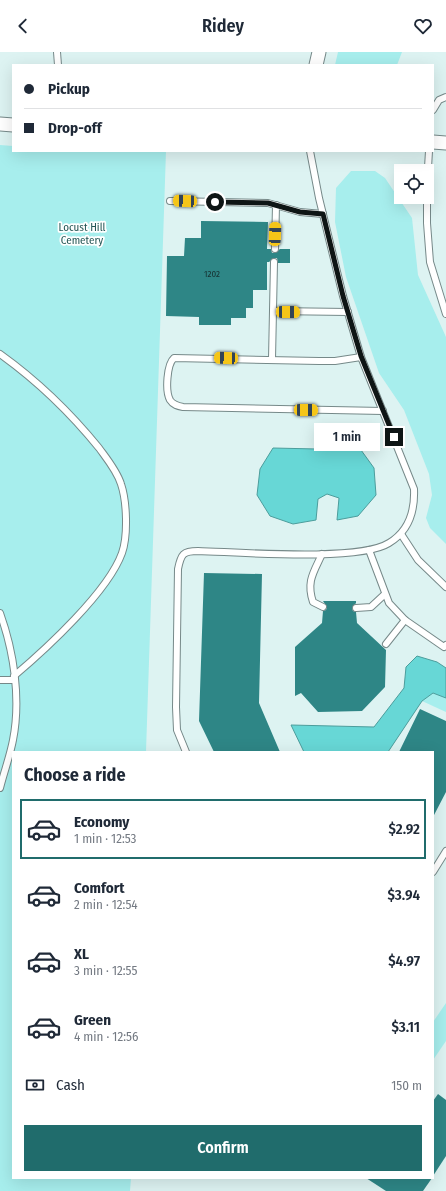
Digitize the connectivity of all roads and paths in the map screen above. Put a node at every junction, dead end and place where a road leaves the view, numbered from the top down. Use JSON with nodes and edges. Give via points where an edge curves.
{"nodes":[{"id":1,"x":57,"y":52,"type":"edge"},
{"id":2,"x":319,"y":52,"type":"edge"},
{"id":3,"x":58,"y":64,"type":"edge"},
{"id":4,"x":316,"y":64,"type":"edge"},
{"id":5,"x":446,"y":97,"type":"edge"},
{"id":6,"x":434,"y":108,"type":"edge"},
{"id":7,"x":0,"y":124,"type":"edge"},
{"id":8,"x":12,"y":125,"type":"edge"},
{"id":9,"x":434,"y":142,"type":"edge"},
{"id":10,"x":446,"y":143,"type":"edge"},
{"id":11,"x":310,"y":152,"type":"edge"},
{"id":12,"x":428,"y":152,"type":"edge"},
{"id":13,"x":428,"y":164,"type":"edge"},
{"id":14,"x":170,"y":200,"type":"dead end"},
{"id":15,"x":427,"y":204,"type":"edge"},
{"id":16,"x":276,"y":205,"type":"junction"},
{"id":17,"x":323,"y":214,"type":"junction"},
{"id":18,"x":275,"y":249,"type":"dead end"},
{"id":19,"x":274,"y":262,"type":"dead end"},
{"id":20,"x":273,"y":311,"type":"junction"},
{"id":21,"x":348,"y":312,"type":"junction"},
{"id":22,"x":446,"y":314,"type":"edge"},
{"id":23,"x":0,"y":354,"type":"edge"},
{"id":24,"x":361,"y":356,"type":"junction"},
{"id":25,"x":272,"y":359,"type":"junction"},
{"id":26,"x":383,"y":411,"type":"junction"},
{"id":27,"x":401,"y":534,"type":"junction"},
{"id":28,"x":369,"y":550,"type":"junction"},
{"id":29,"x":322,"y":554,"type":"junction"},
{"id":30,"x":446,"y":587,"type":"edge"},
{"id":31,"x":385,"y":594,"type":"junction"},
{"id":32,"x":323,"y":606,"type":"dead end"},
{"id":33,"x":356,"y":608,"type":"dead end"},
{"id":34,"x":0,"y":612,"type":"edge"},
{"id":35,"x":405,"y":620,"type":"junction"},
{"id":36,"x":386,"y":644,"type":"dead end"},
{"id":37,"x":446,"y":645,"type":"edge"},
{"id":38,"x":14,"y":678,"type":"junction"},
{"id":39,"x":0,"y":680,"type":"edge"},
{"id":40,"x":186,"y":751,"type":"edge"},
{"id":41,"x":0,"y":788,"type":"edge"},
{"id":42,"x":446,"y":851,"type":"edge"},
{"id":43,"x":434,"y":870,"type":"edge"}],
"edges":[{"from":1,"to":3,"type":"lane"},
{"from":2,"to":4,"type":"street"},
{"from":5,"to":6,"type":"lane","via":[[439,100]]},
{"from":7,"to":8,"type":"street"},
{"from":9,"to":10,"type":"street"},
{"from":11,"to":17,"type":"lane"},
{"from":12,"to":13,"type":"lane"},
{"from":14,"to":16,"type":"lane"},
{"from":15,"to":22,"type":"lane","via":[[430,262]]},
{"from":16,"to":17,"type":"lane","via":[[300,212]]},
{"from":16,"to":18,"type":"lane"},
{"from":17,"to":21,"type":"lane"},
{"from":19,"to":20,"type":"lane"},
{"from":20,"to":21,"type":"lane"},
{"from":20,"to":25,"type":"lane"},
{"from":21,"to":24,"type":"lane"},
{"from":23,"to":38,"type":"lane","via":[[42,386],[112,465],[121,484],[126,519],[124,545],[109,578],[92,599]]},
{"from":24,"to":25,"type":"lane","via":[[335,361]]},
{"from":24,"to":26,"type":"lane"},
{"from":25,"to":26,"type":"lane","via":[[174,358],[168,366],[170,401],[183,407]]},
{"from":26,"to":27,"type":"lane","via":[[414,489],[415,504],[412,518]]},
{"from":27,"to":28,"type":"lane","via":[[388,544]]},
{"from":27,"to":30,"type":"lane","via":[[418,560]]},
{"from":28,"to":29,"type":"lane"},
{"from":28,"to":31,"type":"lane"},
{"from":29,"to":32,"type":"lane","via":[[310,580],[310,592],[313,602]]},
{"from":29,"to":40,"type":"lane","via":[[187,551],[180,557],[176,707],[177,730]]},
{"from":31,"to":33,"type":"lane","via":[[371,607]]},
{"from":31,"to":35,"type":"lane","via":[[389,603]]},
{"from":34,"to":38,"type":"lane","via":[[14,663]]},
{"from":35,"to":36,"type":"lane"},
{"from":35,"to":37,"type":"lane","via":[[444,647]]},
{"from":38,"to":39,"type":"lane"},
{"from":38,"to":41,"type":"lane","via":[[16,710],[13,740]]},
{"from":42,"to":43,"type":"lane"}]}
